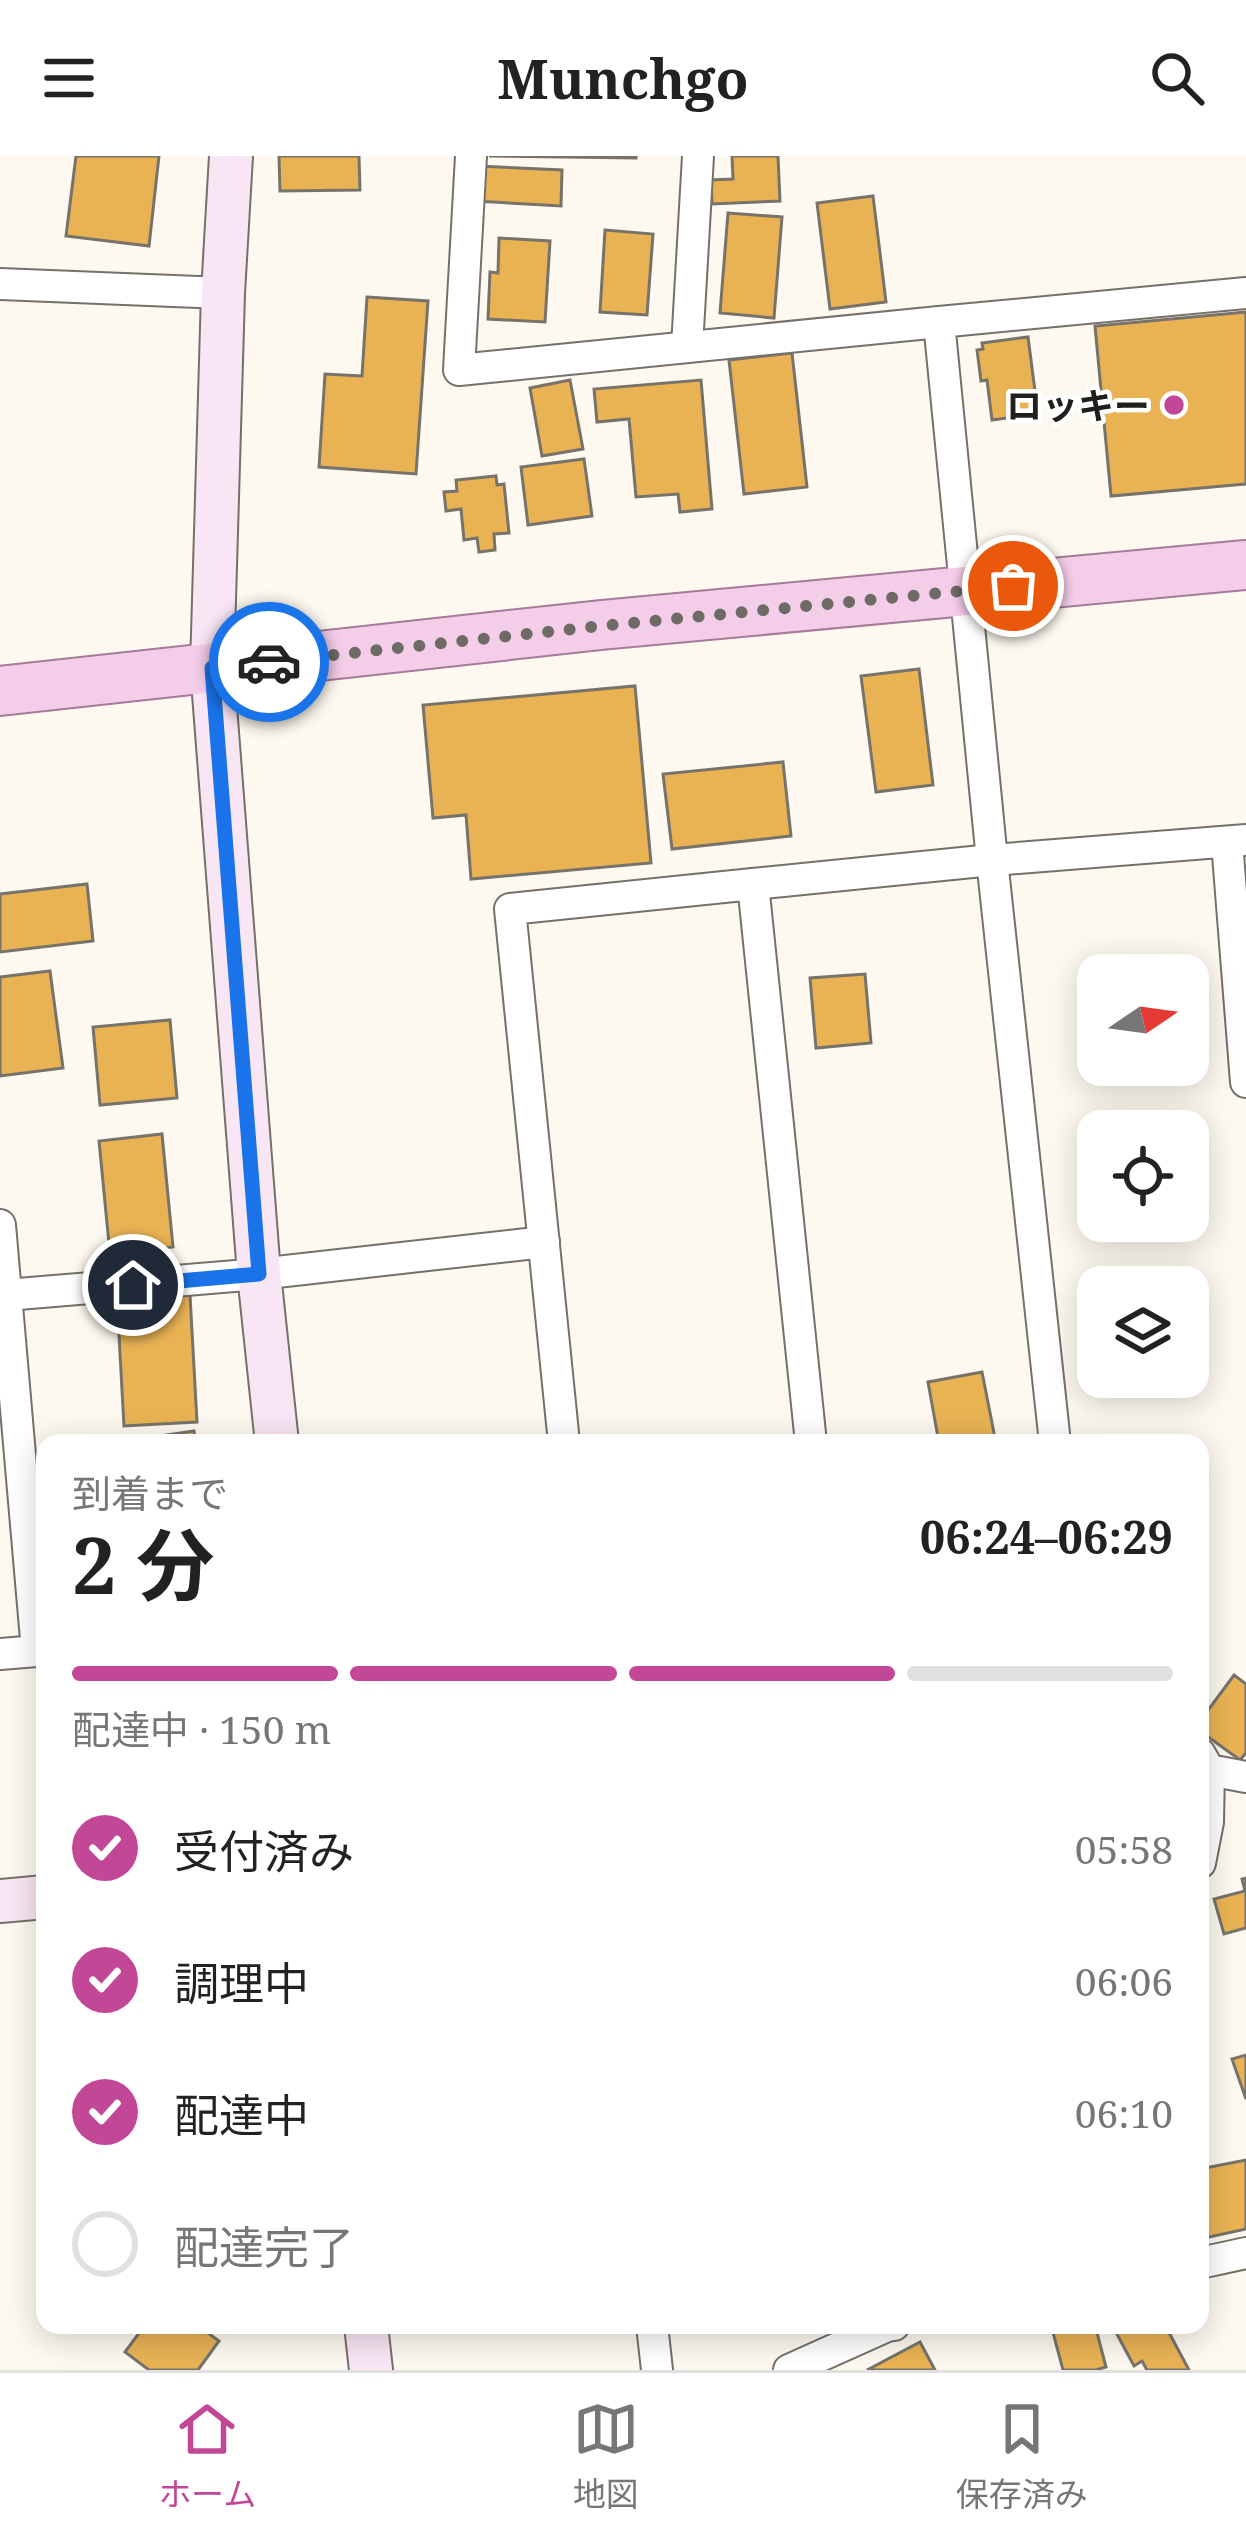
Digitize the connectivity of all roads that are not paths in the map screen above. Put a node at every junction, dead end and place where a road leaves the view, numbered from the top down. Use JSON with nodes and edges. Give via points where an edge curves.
{"nodes":[{"id":1,"x":231,"y":156,"type":"edge"},
{"id":2,"x":471,"y":156,"type":"edge"},
{"id":3,"x":698,"y":156,"type":"edge"},
{"id":4,"x":0,"y":284,"type":"edge"},
{"id":5,"x":223,"y":293,"type":"junction"},
{"id":6,"x":1246,"y":293,"type":"edge"},
{"id":7,"x":939,"y":322,"type":"junction"},
{"id":8,"x":687,"y":346,"type":"junction"},
{"id":9,"x":1246,"y":566,"type":"edge"},
{"id":10,"x":967,"y":591,"type":"junction"},
{"id":11,"x":212,"y":668,"type":"junction"},
{"id":12,"x":0,"y":691,"type":"edge"},
{"id":13,"x":1236,"y":841,"type":"edge"},
{"id":14,"x":992,"y":860,"type":"junction"},
{"id":15,"x":753,"y":884,"type":"junction"},
{"id":16,"x":1246,"y":1082,"type":"edge"},
{"id":17,"x":0,"y":1225,"type":"edge"},
{"id":18,"x":544,"y":1242,"type":"junction"},
{"id":19,"x":259,"y":1274,"type":"junction"},
{"id":20,"x":6,"y":1295,"type":"junction"},
{"id":21,"x":276,"y":1434,"type":"edge"},
{"id":22,"x":563,"y":1434,"type":"edge"},
{"id":23,"x":811,"y":1434,"type":"edge"},
{"id":24,"x":1054,"y":1434,"type":"edge"},
{"id":25,"x":36,"y":1640,"type":"edge"},
{"id":26,"x":36,"y":1651,"type":"edge"},
{"id":27,"x":0,"y":1654,"type":"edge"},
{"id":28,"x":1209,"y":1763,"type":"edge"},
{"id":29,"x":1246,"y":1777,"type":"edge"},
{"id":30,"x":36,"y":1898,"type":"edge"},
{"id":31,"x":0,"y":1901,"type":"edge"},
{"id":32,"x":1246,"y":2253,"type":"edge"},
{"id":33,"x":1209,"y":2261,"type":"edge"},
{"id":34,"x":367,"y":2334,"type":"edge"},
{"id":35,"x":653,"y":2334,"type":"edge"},
{"id":36,"x":869,"y":2334,"type":"edge"},
{"id":37,"x":371,"y":2370,"type":"edge"},
{"id":38,"x":657,"y":2370,"type":"edge"},
{"id":39,"x":789,"y":2370,"type":"edge"}],
"edges":[{"from":1,"to":5,"type":"street"},
{"from":2,"to":8,"type":"street","via":[[459,370]]},
{"from":3,"to":8,"type":"street"},
{"from":4,"to":5,"type":"street"},
{"from":5,"to":11,"type":"street"},
{"from":6,"to":7,"type":"street"},
{"from":7,"to":8,"type":"street"},
{"from":7,"to":10,"type":"street"},
{"from":9,"to":10,"type":"main road"},
{"from":10,"to":11,"type":"main road"},
{"from":10,"to":14,"type":"street"},
{"from":11,"to":12,"type":"main road"},
{"from":11,"to":19,"type":"street"},
{"from":13,"to":14,"type":"street"},
{"from":13,"to":16,"type":"street"},
{"from":14,"to":15,"type":"street"},
{"from":14,"to":24,"type":"street"},
{"from":15,"to":18,"type":"street","via":[[510,909]]},
{"from":15,"to":23,"type":"street"},
{"from":17,"to":20,"type":"street"},
{"from":18,"to":19,"type":"street"},
{"from":18,"to":22,"type":"street"},
{"from":19,"to":20,"type":"street"},
{"from":19,"to":21,"type":"street"},
{"from":20,"to":25,"type":"street"},
{"from":26,"to":27,"type":"street"},
{"from":28,"to":29,"type":"street"},
{"from":30,"to":31,"type":"street"},
{"from":32,"to":33,"type":"street"},
{"from":34,"to":37,"type":"street"},
{"from":35,"to":38,"type":"street"},
{"from":36,"to":39,"type":"street"}]}
